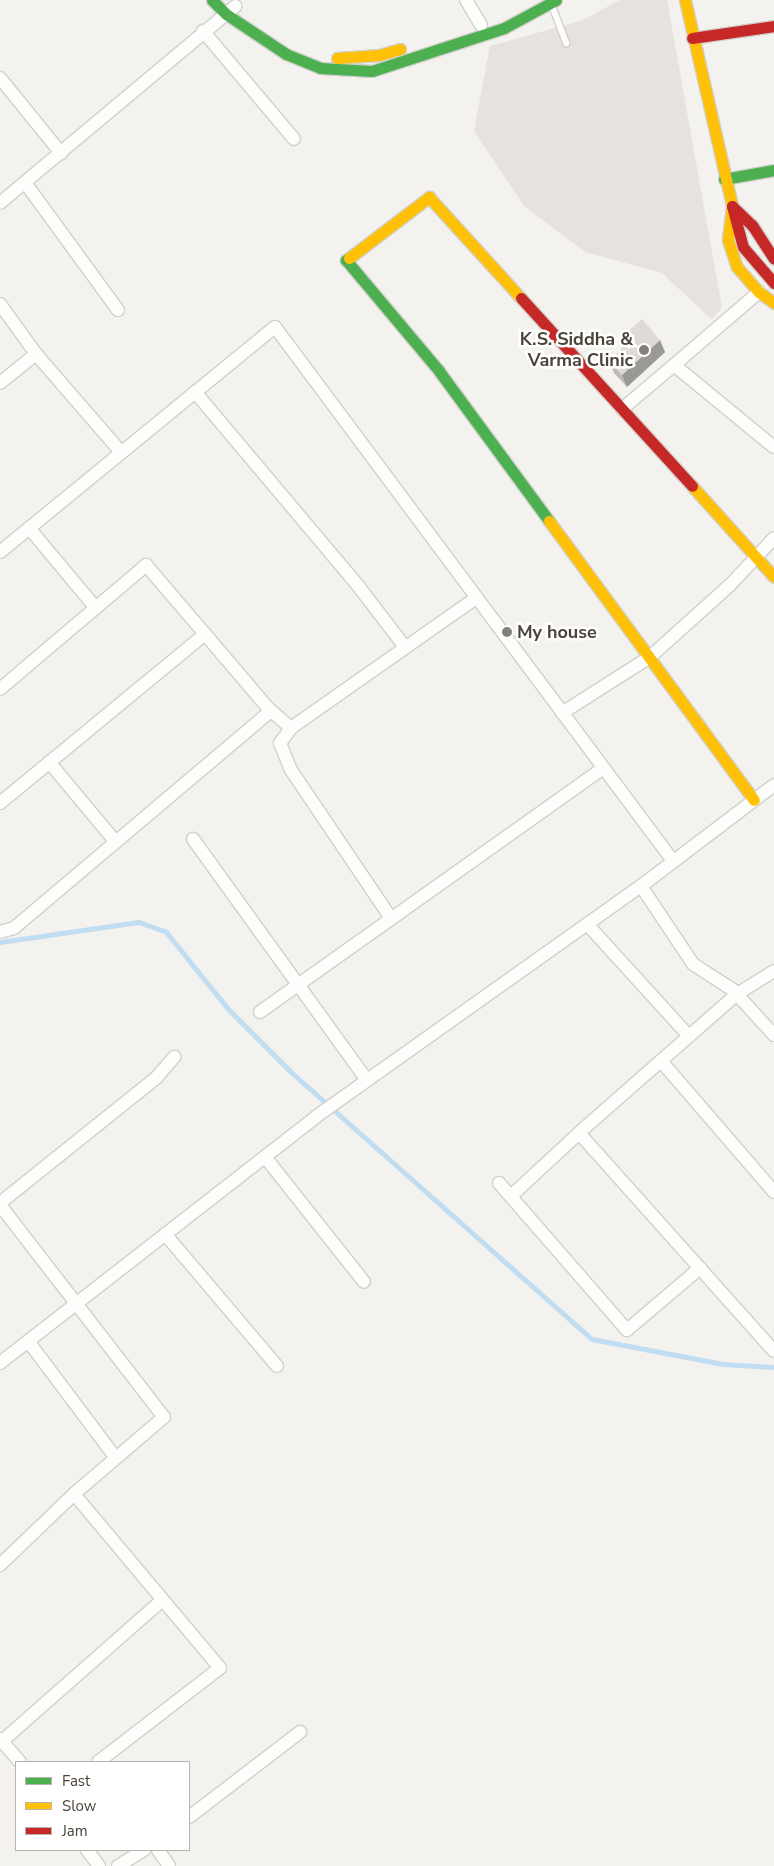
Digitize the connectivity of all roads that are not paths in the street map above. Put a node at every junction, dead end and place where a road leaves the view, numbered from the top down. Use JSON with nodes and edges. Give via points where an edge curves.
{"nodes":[{"id":1,"x":212,"y":0,"type":"edge"},
{"id":2,"x":466,"y":0,"type":"edge"},
{"id":3,"x":539,"y":0,"type":"edge"},
{"id":4,"x":685,"y":0,"type":"edge"},
{"id":5,"x":552,"y":1,"type":"edge"},
{"id":6,"x":230,"y":7,"type":"edge"},
{"id":7,"x":481,"y":26,"type":"junction"},
{"id":8,"x":774,"y":26,"type":"edge"},
{"id":9,"x":203,"y":32,"type":"junction"},
{"id":10,"x":692,"y":38,"type":"junction"},
{"id":11,"x":566,"y":43,"type":"dead end"},
{"id":12,"x":0,"y":78,"type":"edge"},
{"id":13,"x":294,"y":139,"type":"dead end"},
{"id":14,"x":61,"y":153,"type":"junction"},
{"id":15,"x":774,"y":170,"type":"edge"},
{"id":16,"x":724,"y":178,"type":"junction"},
{"id":17,"x":26,"y":184,"type":"junction"},
{"id":18,"x":0,"y":203,"type":"edge"},
{"id":19,"x":732,"y":206,"type":"junction"},
{"id":20,"x":774,"y":259,"type":"edge"},
{"id":21,"x":774,"y":283,"type":"edge"},
{"id":22,"x":759,"y":292,"type":"junction"},
{"id":23,"x":774,"y":302,"type":"edge"},
{"id":24,"x":0,"y":304,"type":"edge"},
{"id":25,"x":118,"y":310,"type":"dead end"},
{"id":26,"x":36,"y":354,"type":"junction"},
{"id":27,"x":674,"y":365,"type":"junction"},
{"id":28,"x":0,"y":383,"type":"edge"},
{"id":29,"x":195,"y":392,"type":"junction"},
{"id":30,"x":622,"y":409,"type":"junction"},
{"id":31,"x":774,"y":447,"type":"edge"},
{"id":32,"x":121,"y":452,"type":"junction"},
{"id":33,"x":29,"y":528,"type":"junction"},
{"id":34,"x":774,"y":538,"type":"edge"},
{"id":35,"x":0,"y":552,"type":"edge"},
{"id":36,"x":756,"y":557,"type":"junction"},
{"id":37,"x":774,"y":577,"type":"edge"},
{"id":38,"x":476,"y":598,"type":"junction"},
{"id":39,"x":96,"y":608,"type":"junction"},
{"id":40,"x":205,"y":634,"type":"junction"},
{"id":41,"x":406,"y":647,"type":"junction"},
{"id":42,"x":650,"y":657,"type":"junction"},
{"id":43,"x":0,"y":688,"type":"edge"},
{"id":44,"x":271,"y":711,"type":"junction"},
{"id":45,"x":562,"y":713,"type":"junction"},
{"id":46,"x":291,"y":728,"type":"junction"},
{"id":47,"x":49,"y":762,"type":"junction"},
{"id":48,"x":603,"y":768,"type":"junction"},
{"id":49,"x":774,"y":785,"type":"edge"},
{"id":50,"x":754,"y":800,"type":"junction"},
{"id":51,"x":0,"y":804,"type":"edge"},
{"id":52,"x":193,"y":839,"type":"dead end"},
{"id":53,"x":116,"y":842,"type":"junction"},
{"id":54,"x":673,"y":862,"type":"junction"},
{"id":55,"x":641,"y":886,"type":"junction"},
{"id":56,"x":391,"y":918,"type":"junction"},
{"id":57,"x":587,"y":924,"type":"junction"},
{"id":58,"x":0,"y":932,"type":"edge"},
{"id":59,"x":774,"y":971,"type":"edge"},
{"id":60,"x":297,"y":985,"type":"junction"},
{"id":61,"x":737,"y":994,"type":"junction"},
{"id":62,"x":260,"y":1012,"type":"dead end"},
{"id":63,"x":774,"y":1035,"type":"edge"},
{"id":64,"x":689,"y":1036,"type":"junction"},
{"id":65,"x":174,"y":1057,"type":"dead end"},
{"id":66,"x":661,"y":1061,"type":"junction"},
{"id":67,"x":367,"y":1080,"type":"junction"},
{"id":68,"x":579,"y":1133,"type":"junction"},
{"id":69,"x":265,"y":1157,"type":"junction"},
{"id":70,"x":499,"y":1183,"type":"dead end"},
{"id":71,"x":774,"y":1192,"type":"edge"},
{"id":72,"x":511,"y":1196,"type":"junction"},
{"id":73,"x":0,"y":1204,"type":"edge"},
{"id":74,"x":165,"y":1234,"type":"junction"},
{"id":75,"x":700,"y":1268,"type":"junction"},
{"id":76,"x":364,"y":1282,"type":"dead end"},
{"id":77,"x":76,"y":1304,"type":"junction"},
{"id":78,"x":28,"y":1340,"type":"junction"},
{"id":79,"x":774,"y":1352,"type":"edge"},
{"id":80,"x":0,"y":1363,"type":"edge"},
{"id":81,"x":277,"y":1366,"type":"dead end"},
{"id":82,"x":116,"y":1458,"type":"junction"},
{"id":83,"x":74,"y":1494,"type":"junction"},
{"id":84,"x":0,"y":1565,"type":"edge"},
{"id":85,"x":162,"y":1600,"type":"junction"},
{"id":86,"x":300,"y":1732,"type":"dead end"},
{"id":87,"x":1,"y":1741,"type":"edge"},
{"id":88,"x":19,"y":1761,"type":"edge"},
{"id":89,"x":99,"y":1761,"type":"edge"},
{"id":90,"x":190,"y":1816,"type":"edge"},
{"id":91,"x":88,"y":1851,"type":"edge"},
{"id":92,"x":142,"y":1851,"type":"edge"},
{"id":93,"x":159,"y":1851,"type":"edge"},
{"id":94,"x":99,"y":1866,"type":"edge"},
{"id":95,"x":118,"y":1866,"type":"edge"},
{"id":96,"x":169,"y":1866,"type":"edge"}],
"edges":[{"from":1,"to":6,"type":"street"},
{"from":2,"to":7,"type":"street"},
{"from":3,"to":7,"type":"street"},
{"from":4,"to":10,"type":"street"},
{"from":5,"to":6,"type":"street","via":[[504,28],[372,70],[320,68],[286,54]]},
{"from":5,"to":11,"type":"lane"},
{"from":6,"to":7,"type":"street","via":[[286,47],[328,59],[378,55]]},
{"from":6,"to":9,"type":"street"},
{"from":8,"to":10,"type":"street"},
{"from":9,"to":13,"type":"street"},
{"from":9,"to":14,"type":"street"},
{"from":10,"to":16,"type":"street"},
{"from":12,"to":14,"type":"street"},
{"from":14,"to":17,"type":"street"},
{"from":15,"to":16,"type":"street"},
{"from":16,"to":19,"type":"street"},
{"from":17,"to":18,"type":"street"},
{"from":17,"to":25,"type":"street"},
{"from":19,"to":20,"type":"street","via":[[752,225]]},
{"from":19,"to":21,"type":"street","via":[[743,247],[762,273]]},
{"from":19,"to":22,"type":"street","via":[[728,240],[737,267]]},
{"from":22,"to":23,"type":"street"},
{"from":22,"to":27,"type":"street"},
{"from":24,"to":26,"type":"street"},
{"from":26,"to":28,"type":"street"},
{"from":26,"to":32,"type":"street"},
{"from":27,"to":30,"type":"street"},
{"from":27,"to":31,"type":"street"},
{"from":29,"to":32,"type":"street"},
{"from":29,"to":38,"type":"street","via":[[275,327]]},
{"from":29,"to":41,"type":"street","via":[[359,586]]},
{"from":30,"to":36,"type":"street"},
{"from":30,"to":42,"type":"street","via":[[429,197],[346,260],[440,370]]},
{"from":32,"to":33,"type":"street"},
{"from":33,"to":35,"type":"street"},
{"from":33,"to":39,"type":"street"},
{"from":34,"to":36,"type":"street"},
{"from":36,"to":37,"type":"street"},
{"from":36,"to":42,"type":"street","via":[[730,585]]},
{"from":38,"to":41,"type":"street"},
{"from":38,"to":45,"type":"street"},
{"from":39,"to":40,"type":"street","via":[[146,565]]},
{"from":39,"to":43,"type":"street"},
{"from":40,"to":44,"type":"street"},
{"from":40,"to":47,"type":"street"},
{"from":41,"to":46,"type":"street"},
{"from":42,"to":45,"type":"street"},
{"from":42,"to":50,"type":"street"},
{"from":44,"to":46,"type":"street"},
{"from":44,"to":53,"type":"street"},
{"from":45,"to":48,"type":"street"},
{"from":46,"to":56,"type":"street","via":[[280,743],[291,770]]},
{"from":47,"to":51,"type":"street"},
{"from":47,"to":53,"type":"street"},
{"from":48,"to":54,"type":"street"},
{"from":48,"to":56,"type":"street"},
{"from":49,"to":50,"type":"street"},
{"from":50,"to":54,"type":"street"},
{"from":52,"to":60,"type":"street"},
{"from":53,"to":58,"type":"street","via":[[14,928]]},
{"from":54,"to":55,"type":"street"},
{"from":55,"to":57,"type":"street"},
{"from":55,"to":61,"type":"street","via":[[693,964]]},
{"from":56,"to":60,"type":"street"},
{"from":57,"to":64,"type":"street"},
{"from":57,"to":67,"type":"street"},
{"from":59,"to":61,"type":"street"},
{"from":60,"to":62,"type":"street"},
{"from":60,"to":67,"type":"street"},
{"from":61,"to":63,"type":"street"},
{"from":61,"to":64,"type":"street"},
{"from":64,"to":66,"type":"street"},
{"from":65,"to":73,"type":"street","via":[[156,1078]]},
{"from":66,"to":68,"type":"street"},
{"from":66,"to":71,"type":"street"},
{"from":67,"to":69,"type":"street"},
{"from":68,"to":72,"type":"street"},
{"from":68,"to":75,"type":"street"},
{"from":69,"to":74,"type":"street"},
{"from":69,"to":76,"type":"street"},
{"from":70,"to":72,"type":"street"},
{"from":72,"to":75,"type":"street","via":[[627,1330]]},
{"from":73,"to":77,"type":"street"},
{"from":74,"to":77,"type":"street"},
{"from":74,"to":81,"type":"street"},
{"from":75,"to":79,"type":"street"},
{"from":77,"to":78,"type":"street"},
{"from":77,"to":82,"type":"street","via":[[164,1417]]},
{"from":78,"to":80,"type":"street"},
{"from":78,"to":82,"type":"street"},
{"from":82,"to":83,"type":"street"},
{"from":83,"to":84,"type":"street"},
{"from":83,"to":85,"type":"street"},
{"from":85,"to":87,"type":"street"},
{"from":85,"to":89,"type":"street","via":[[220,1668]]},
{"from":86,"to":90,"type":"street"},
{"from":87,"to":88,"type":"street"},
{"from":91,"to":94,"type":"street"},
{"from":92,"to":95,"type":"street"},
{"from":93,"to":96,"type":"street"}]}
